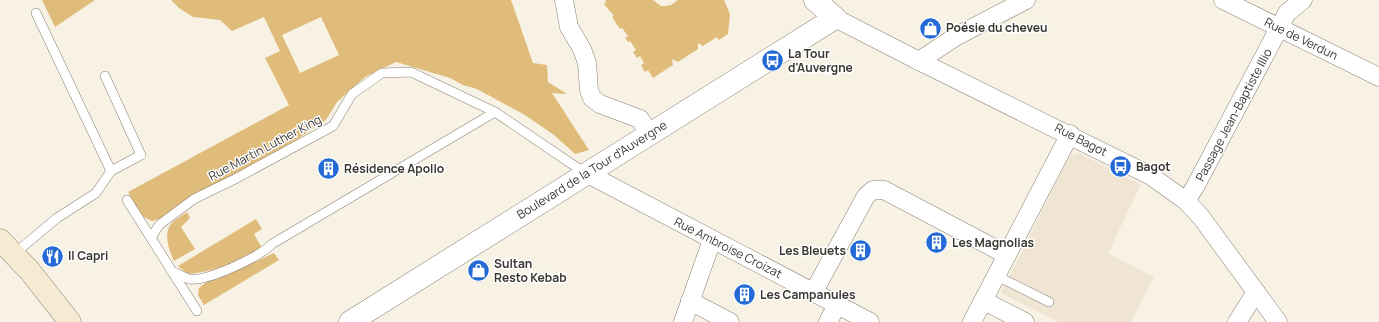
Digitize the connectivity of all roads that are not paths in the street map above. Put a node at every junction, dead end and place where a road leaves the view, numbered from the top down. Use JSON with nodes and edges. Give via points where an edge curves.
{"nodes":[{"id":1,"x":564,"y":0,"type":"edge"},
{"id":2,"x":815,"y":0,"type":"edge"},
{"id":3,"x":1026,"y":0,"type":"edge"},
{"id":4,"x":1223,"y":0,"type":"edge"},
{"id":5,"x":1303,"y":0,"type":"edge"},
{"id":6,"x":837,"y":9,"type":"edge"},
{"id":7,"x":36,"y":13,"type":"dead end"},
{"id":8,"x":1280,"y":28,"type":"junction"},
{"id":9,"x":919,"y":61,"type":"junction"},
{"id":10,"x":105,"y":76,"type":"dead end"},
{"id":11,"x":1379,"y":77,"type":"edge"},
{"id":12,"x":495,"y":112,"type":"junction"},
{"id":13,"x":649,"y":134,"type":"junction"},
{"id":14,"x":1070,"y":134,"type":"junction"},
{"id":15,"x":111,"y":171,"type":"junction"},
{"id":16,"x":586,"y":173,"type":"junction"},
{"id":17,"x":127,"y":200,"type":"dead end"},
{"id":18,"x":1186,"y":201,"type":"junction"},
{"id":19,"x":151,"y":238,"type":"junction"},
{"id":20,"x":712,"y":240,"type":"junction"},
{"id":21,"x":7,"y":247,"type":"edge"},
{"id":22,"x":1007,"y":255,"type":"junction"},
{"id":23,"x":172,"y":271,"type":"junction"},
{"id":24,"x":996,"y":276,"type":"junction"},
{"id":25,"x":1256,"y":292,"type":"junction"},
{"id":26,"x":813,"y":293,"type":"junction"},
{"id":27,"x":690,"y":301,"type":"junction"},
{"id":28,"x":984,"y":301,"type":"junction"},
{"id":29,"x":1049,"y":302,"type":"dead end"},
{"id":30,"x":836,"y":305,"type":"junction"},
{"id":31,"x":197,"y":311,"type":"dead end"},
{"id":32,"x":70,"y":322,"type":"edge"},
{"id":33,"x":350,"y":322,"type":"edge"},
{"id":34,"x":683,"y":322,"type":"edge"},
{"id":35,"x":730,"y":322,"type":"edge"},
{"id":36,"x":828,"y":322,"type":"edge"},
{"id":37,"x":870,"y":322,"type":"edge"},
{"id":38,"x":972,"y":322,"type":"edge"},
{"id":39,"x":1025,"y":322,"type":"edge"},
{"id":40,"x":1237,"y":322,"type":"edge"},
{"id":41,"x":1278,"y":322,"type":"edge"}],
"edges":[{"from":1,"to":13,"type":"street","via":[[569,27],[587,62],[592,98],[600,104],[640,118]]},
{"from":2,"to":6,"type":"street"},
{"from":3,"to":9,"type":"street","via":[[949,40]]},
{"from":4,"to":8,"type":"street","name":"Rue de Verdun"},
{"from":5,"to":8,"type":"street","name":"Passage Jean-Baptiste Illio","via":[[1287,13]]},
{"from":6,"to":9,"type":"street","name":"Rue Bagot"},
{"from":6,"to":13,"type":"street","name":"Boulevard de la Tour d'Auvergne"},
{"from":7,"to":15,"type":"lane"},
{"from":8,"to":11,"type":"street","name":"Rue de Verdun"},
{"from":8,"to":18,"type":"street","name":"Passage Jean-Baptiste Illio","via":[[1196,187]]},
{"from":9,"to":14,"type":"street","name":"Rue Bagot"},
{"from":10,"to":15,"type":"lane","via":[[141,155]]},
{"from":12,"to":16,"type":"lane","name":"Rue Martin Luther King"},
{"from":12,"to":19,"type":"lane","name":"Rue Martin Luther King","via":[[410,72],[382,73],[352,94],[333,126],[194,199],[159,225]]},
{"from":12,"to":23,"type":"lane","via":[[240,264],[208,276],[189,279]]},
{"from":13,"to":16,"type":"street","name":"Boulevard de la Tour d'Auvergne"},
{"from":14,"to":18,"type":"street","name":"Rue Bagot","via":[[1151,176]]},
{"from":14,"to":22,"type":"street"},
{"from":15,"to":21,"type":"lane","via":[[96,193]]},
{"from":16,"to":20,"type":"street","name":"Rue Ambroise Croizat"},
{"from":16,"to":33,"type":"street","name":"Boulevard de la Tour d'Auvergne"},
{"from":17,"to":19,"type":"lane"},
{"from":18,"to":25,"type":"street","name":"Rue Bagot","via":[[1201,217]]},
{"from":19,"to":23,"type":"lane"},
{"from":20,"to":26,"type":"street","name":"Rue Ambroise Croizat"},
{"from":20,"to":27,"type":"street"},
{"from":21,"to":32,"type":"main road"},
{"from":22,"to":24,"type":"street"},
{"from":22,"to":26,"type":"street","via":[[884,190],[873,190],[866,196]]},
{"from":23,"to":31,"type":"lane"},
{"from":24,"to":28,"type":"street"},
{"from":24,"to":29,"type":"lane"},
{"from":25,"to":40,"type":"street"},
{"from":25,"to":41,"type":"street","name":"Rue Bagot"},
{"from":26,"to":30,"type":"street","name":"Rue Ambroise Croizat"},
{"from":27,"to":34,"type":"street"},
{"from":27,"to":35,"type":"street"},
{"from":28,"to":38,"type":"street"},
{"from":28,"to":39,"type":"street"},
{"from":30,"to":36,"type":"street"},
{"from":30,"to":37,"type":"street","name":"Rue Ambroise Croizat"}]}
